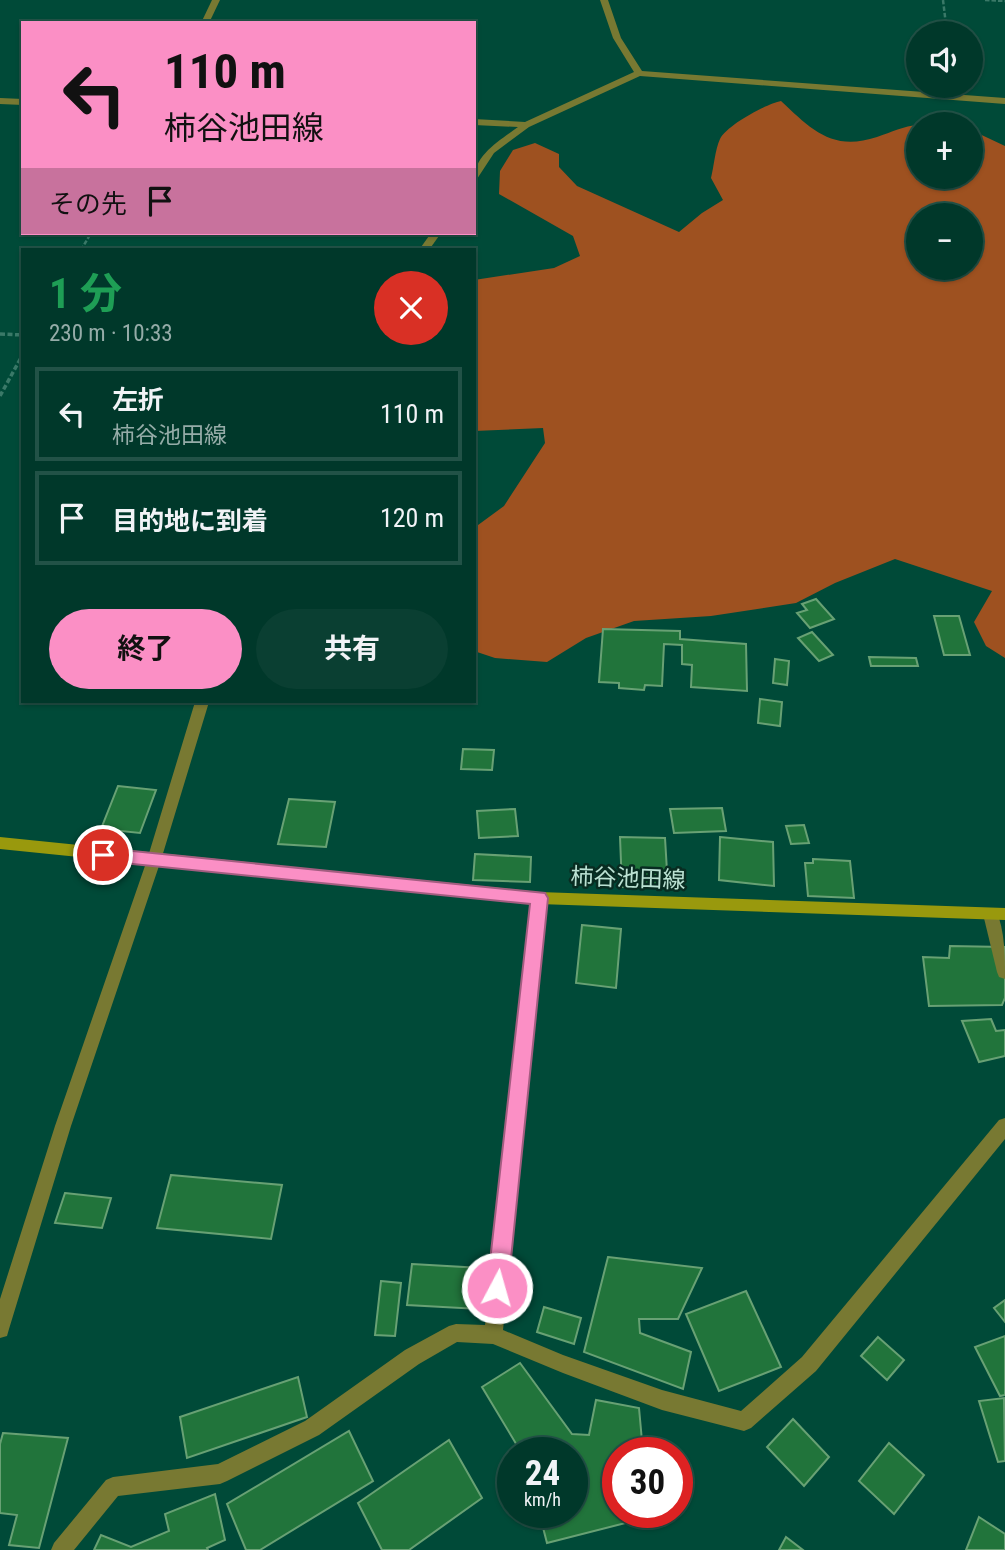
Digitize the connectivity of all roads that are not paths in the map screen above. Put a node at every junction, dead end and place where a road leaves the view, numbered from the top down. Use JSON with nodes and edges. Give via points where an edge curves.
{"nodes":[{"id":1,"x":216,"y":0,"type":"edge"},
{"id":2,"x":604,"y":0,"type":"edge"},
{"id":3,"x":206,"y":21,"type":"edge"},
{"id":4,"x":639,"y":72,"type":"junction"},
{"id":5,"x":0,"y":101,"type":"edge"},
{"id":6,"x":1005,"y":101,"type":"edge"},
{"id":7,"x":21,"y":102,"type":"edge"},
{"id":8,"x":476,"y":122,"type":"edge"},
{"id":9,"x":526,"y":125,"type":"junction"},
{"id":10,"x":476,"y":174,"type":"edge"},
{"id":11,"x":202,"y":703,"type":"edge"},
{"id":12,"x":0,"y":843,"type":"edge"},
{"id":13,"x":154,"y":860,"type":"junction"},
{"id":14,"x":539,"y":898,"type":"junction"},
{"id":15,"x":998,"y":914,"type":"edge"},
{"id":16,"x":1005,"y":972,"type":"edge"},
{"id":17,"x":1005,"y":1126,"type":"edge"},
{"id":18,"x":0,"y":1329,"type":"edge"},
{"id":19,"x":493,"y":1335,"type":"junction"},
{"id":20,"x":61,"y":1550,"type":"edge"}],
"edges":[{"from":1,"to":3,"type":"street"},
{"from":2,"to":4,"type":"street","via":[[617,38]]},
{"from":4,"to":6,"type":"street"},
{"from":4,"to":9,"type":"street"},
{"from":5,"to":7,"type":"street"},
{"from":8,"to":9,"type":"street"},
{"from":9,"to":10,"type":"street","via":[[491,151]]},
{"from":11,"to":13,"type":"street"},
{"from":12,"to":13,"type":"main road","name":"柿谷池田線"},
{"from":13,"to":14,"type":"main road","name":"柿谷池田線"},
{"from":13,"to":18,"type":"street"},
{"from":14,"to":15,"type":"main road","name":"柿谷池田線"},
{"from":14,"to":19,"type":"street"},
{"from":15,"to":16,"type":"street"},
{"from":17,"to":19,"type":"street","via":[[808,1364],[744,1421],[662,1400]]},
{"from":19,"to":20,"type":"street","via":[[457,1333],[412,1357],[312,1428],[220,1474],[113,1487]]}]}
